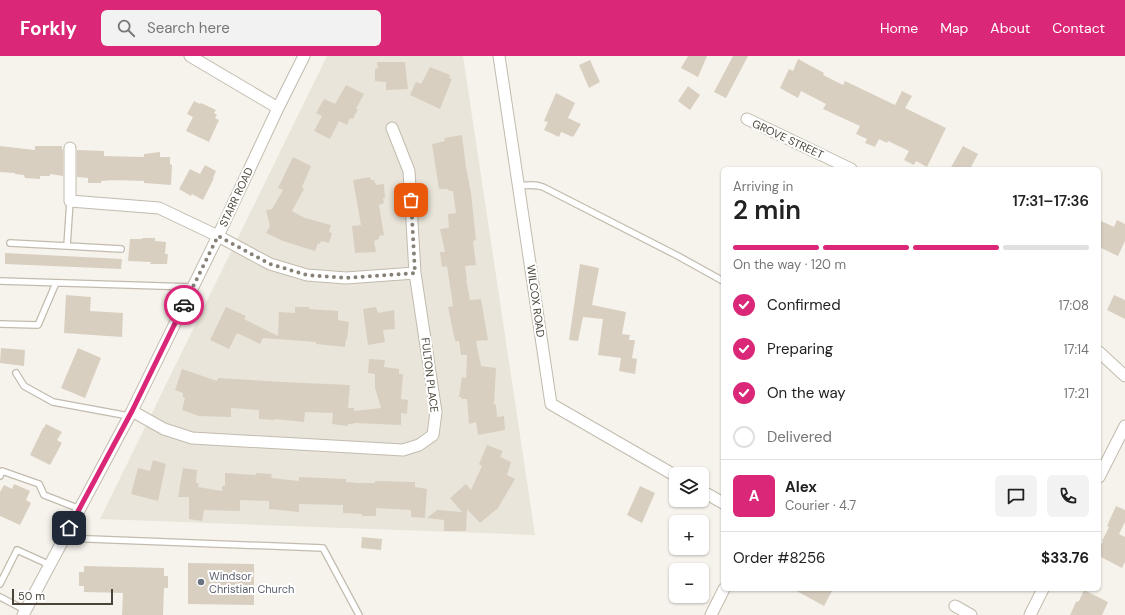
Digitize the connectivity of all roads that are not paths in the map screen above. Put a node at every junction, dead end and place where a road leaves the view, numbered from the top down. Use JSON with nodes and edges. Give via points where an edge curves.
{"nodes":[{"id":1,"x":191,"y":56,"type":"edge"},
{"id":2,"x":304,"y":56,"type":"edge"},
{"id":3,"x":499,"y":56,"type":"edge"},
{"id":4,"x":278,"y":108,"type":"junction"},
{"id":5,"x":747,"y":119,"type":"dead end"},
{"id":6,"x":392,"y":128,"type":"dead end"},
{"id":7,"x":70,"y":148,"type":"dead end"},
{"id":8,"x":847,"y":167,"type":"edge"},
{"id":9,"x":518,"y":186,"type":"junction"},
{"id":10,"x":70,"y":201,"type":"junction"},
{"id":11,"x":218,"y":236,"type":"junction"},
{"id":12,"x":10,"y":243,"type":"dead end"},
{"id":13,"x":67,"y":246,"type":"junction"},
{"id":14,"x":121,"y":249,"type":"dead end"},
{"id":15,"x":415,"y":273,"type":"junction"},
{"id":16,"x":721,"y":280,"type":"edge"},
{"id":17,"x":0,"y":281,"type":"edge"},
{"id":18,"x":56,"y":283,"type":"junction"},
{"id":19,"x":193,"y":287,"type":"junction"},
{"id":20,"x":0,"y":324,"type":"edge"},
{"id":21,"x":1101,"y":354,"type":"edge"},
{"id":22,"x":16,"y":373,"type":"dead end"},
{"id":23,"x":1125,"y":376,"type":"edge"},
{"id":24,"x":131,"y":414,"type":"junction"},
{"id":25,"x":1125,"y":426,"type":"edge"},
{"id":26,"x":669,"y":472,"type":"edge"},
{"id":27,"x":1101,"y":473,"type":"edge"},
{"id":28,"x":0,"y":476,"type":"edge"},
{"id":29,"x":709,"y":495,"type":"edge"},
{"id":30,"x":721,"y":502,"type":"edge"},
{"id":31,"x":80,"y":509,"type":"junction"},
{"id":32,"x":64,"y":538,"type":"junction"},
{"id":33,"x":50,"y":565,"type":"junction"},
{"id":34,"x":0,"y":584,"type":"edge"},
{"id":35,"x":723,"y":591,"type":"edge"},
{"id":36,"x":1042,"y":591,"type":"edge"},
{"id":37,"x":0,"y":597,"type":"edge"},
{"id":38,"x":955,"y":606,"type":"dead end"},
{"id":39,"x":24,"y":613,"type":"edge"},
{"id":40,"x":359,"y":615,"type":"edge"},
{"id":41,"x":711,"y":615,"type":"edge"},
{"id":42,"x":971,"y":615,"type":"edge"},
{"id":43,"x":1030,"y":615,"type":"edge"}],
"edges":[{"from":1,"to":4,"type":"street"},
{"from":2,"to":4,"type":"street","name":"STARR ROAD"},
{"from":3,"to":9,"type":"street","name":"WILCOX ROAD"},
{"from":4,"to":11,"type":"street","name":"STARR ROAD"},
{"from":5,"to":8,"type":"street","name":"GROVE STREET"},
{"from":6,"to":15,"type":"street","name":"FULTON PLACE","via":[[409,171]]},
{"from":7,"to":10,"type":"street"},
{"from":9,"to":16,"type":"lane","via":[[543,187]]},
{"from":9,"to":26,"type":"street","name":"WILCOX ROAD","via":[[551,404]]},
{"from":10,"to":11,"type":"street","via":[[159,208]]},
{"from":10,"to":13,"type":"lane"},
{"from":11,"to":15,"type":"street","via":[[270,264],[307,275],[346,278]]},
{"from":11,"to":19,"type":"street","name":"STARR ROAD"},
{"from":12,"to":13,"type":"lane"},
{"from":13,"to":14,"type":"lane"},
{"from":15,"to":24,"type":"street","name":"FULTON PLACE","via":[[436,412],[433,435],[419,445],[403,450],[192,438]]},
{"from":17,"to":18,"type":"lane"},
{"from":18,"to":19,"type":"lane"},
{"from":18,"to":20,"type":"lane","via":[[38,325]]},
{"from":19,"to":24,"type":"street","name":"STARR ROAD"},
{"from":21,"to":23,"type":"street"},
{"from":22,"to":24,"type":"lane","via":[[24,386],[53,402]]},
{"from":24,"to":31,"type":"street","name":"STARR ROAD"},
{"from":25,"to":27,"type":"street"},
{"from":28,"to":31,"type":"lane","via":[[2,471],[39,484],[44,494]]},
{"from":29,"to":30,"type":"street"},
{"from":31,"to":32,"type":"street","name":"STARR ROAD"},
{"from":32,"to":33,"type":"street","name":"STARR ROAD"},
{"from":32,"to":40,"type":"lane","via":[[323,548]]},
{"from":33,"to":34,"type":"lane","via":[[17,550]]},
{"from":33,"to":39,"type":"street","name":"STARR ROAD"},
{"from":35,"to":41,"type":"street"},
{"from":36,"to":43,"type":"street"},
{"from":37,"to":39,"type":"lane"},
{"from":38,"to":42,"type":"street"}]}
